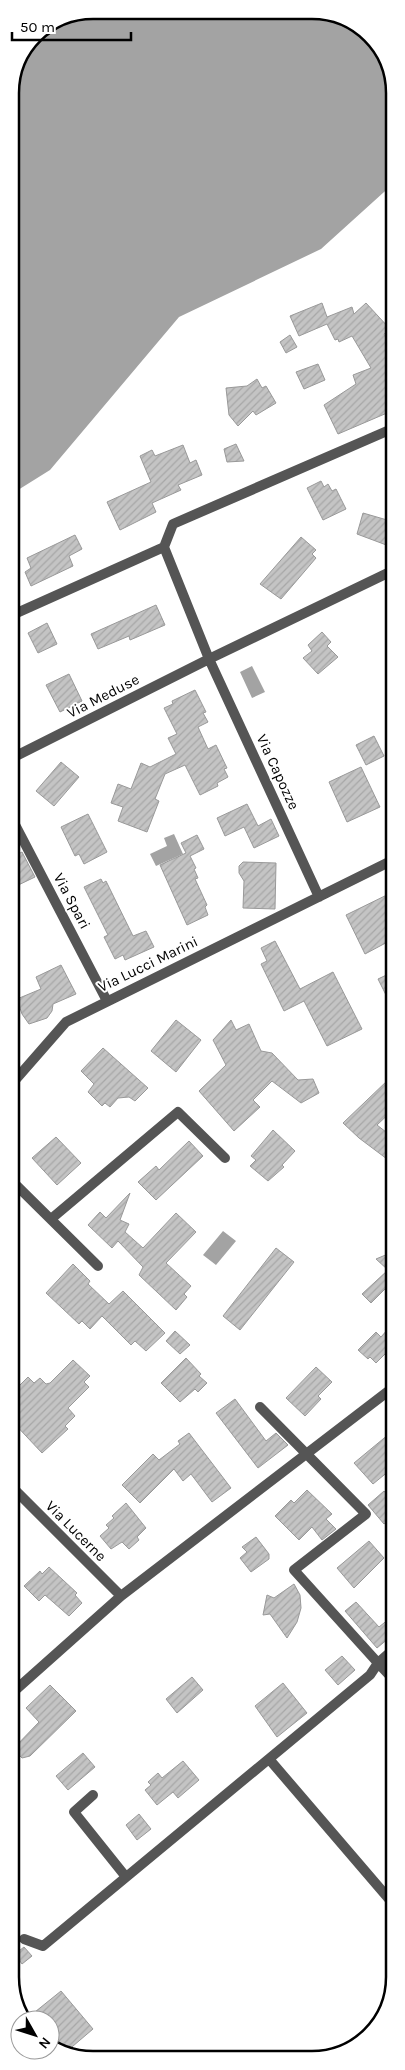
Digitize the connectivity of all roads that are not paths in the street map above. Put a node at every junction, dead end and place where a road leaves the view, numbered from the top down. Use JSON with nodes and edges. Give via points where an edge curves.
{"nodes":[{"id":1,"x":386,"y":431,"type":"edge"},
{"id":2,"x":164,"y":547,"type":"junction"},
{"id":3,"x":386,"y":574,"type":"edge"},
{"id":4,"x":19,"y":612,"type":"edge"},
{"id":5,"x":209,"y":659,"type":"junction"},
{"id":6,"x":19,"y":755,"type":"edge"},
{"id":7,"x":19,"y":832,"type":"edge"},
{"id":8,"x":386,"y":863,"type":"edge"},
{"id":9,"x":319,"y":897,"type":"junction"},
{"id":10,"x":107,"y":1001,"type":"junction"},
{"id":11,"x":19,"y":1076,"type":"edge"},
{"id":12,"x":225,"y":1158,"type":"dead end"},
{"id":13,"x":19,"y":1188,"type":"edge"},
{"id":14,"x":50,"y":1220,"type":"junction"},
{"id":15,"x":98,"y":1266,"type":"dead end"},
{"id":16,"x":386,"y":1393,"type":"edge"},
{"id":17,"x":260,"y":1407,"type":"dead end"},
{"id":18,"x":308,"y":1454,"type":"junction"},
{"id":19,"x":19,"y":1495,"type":"edge"},
{"id":20,"x":121,"y":1596,"type":"junction"},
{"id":21,"x":386,"y":1656,"type":"edge"},
{"id":22,"x":378,"y":1663,"type":"junction"},
{"id":23,"x":386,"y":1671,"type":"edge"},
{"id":24,"x":19,"y":1687,"type":"edge"},
{"id":25,"x":269,"y":1759,"type":"junction"},
{"id":26,"x":93,"y":1795,"type":"dead end"},
{"id":27,"x":126,"y":1877,"type":"junction"},
{"id":28,"x":386,"y":1896,"type":"edge"},
{"id":29,"x":24,"y":1939,"type":"dead end"}],
"edges":[{"from":1,"to":2,"type":"street","via":[[173,524]]},
{"from":2,"to":4,"type":"street"},
{"from":2,"to":5,"type":"street","name":"Via Capozze"},
{"from":3,"to":5,"type":"street","name":"Via Meduse"},
{"from":5,"to":6,"type":"street","name":"Via Meduse"},
{"from":5,"to":9,"type":"street","name":"Via Capozze"},
{"from":7,"to":10,"type":"street","name":"Via Spari"},
{"from":8,"to":9,"type":"street","name":"Via Lucci Marini"},
{"from":9,"to":10,"type":"street","name":"Via Lucci Marini"},
{"from":10,"to":11,"type":"street","name":"Via Lucci Marini","via":[[66,1022]]},
{"from":12,"to":14,"type":"street","via":[[178,1112]]},
{"from":13,"to":14,"type":"street"},
{"from":14,"to":15,"type":"street"},
{"from":16,"to":18,"type":"street"},
{"from":17,"to":18,"type":"street"},
{"from":18,"to":20,"type":"street"},
{"from":18,"to":22,"type":"street","via":[[366,1514],[294,1570]]},
{"from":19,"to":20,"type":"street","name":"Via Lucerne"},
{"from":20,"to":24,"type":"street"},
{"from":21,"to":22,"type":"street"},
{"from":22,"to":23,"type":"street"},
{"from":22,"to":25,"type":"street","via":[[370,1675]]},
{"from":25,"to":27,"type":"street"},
{"from":25,"to":28,"type":"street"},
{"from":26,"to":27,"type":"street","via":[[74,1812]]},
{"from":27,"to":29,"type":"street","via":[[43,1946]]}]}
